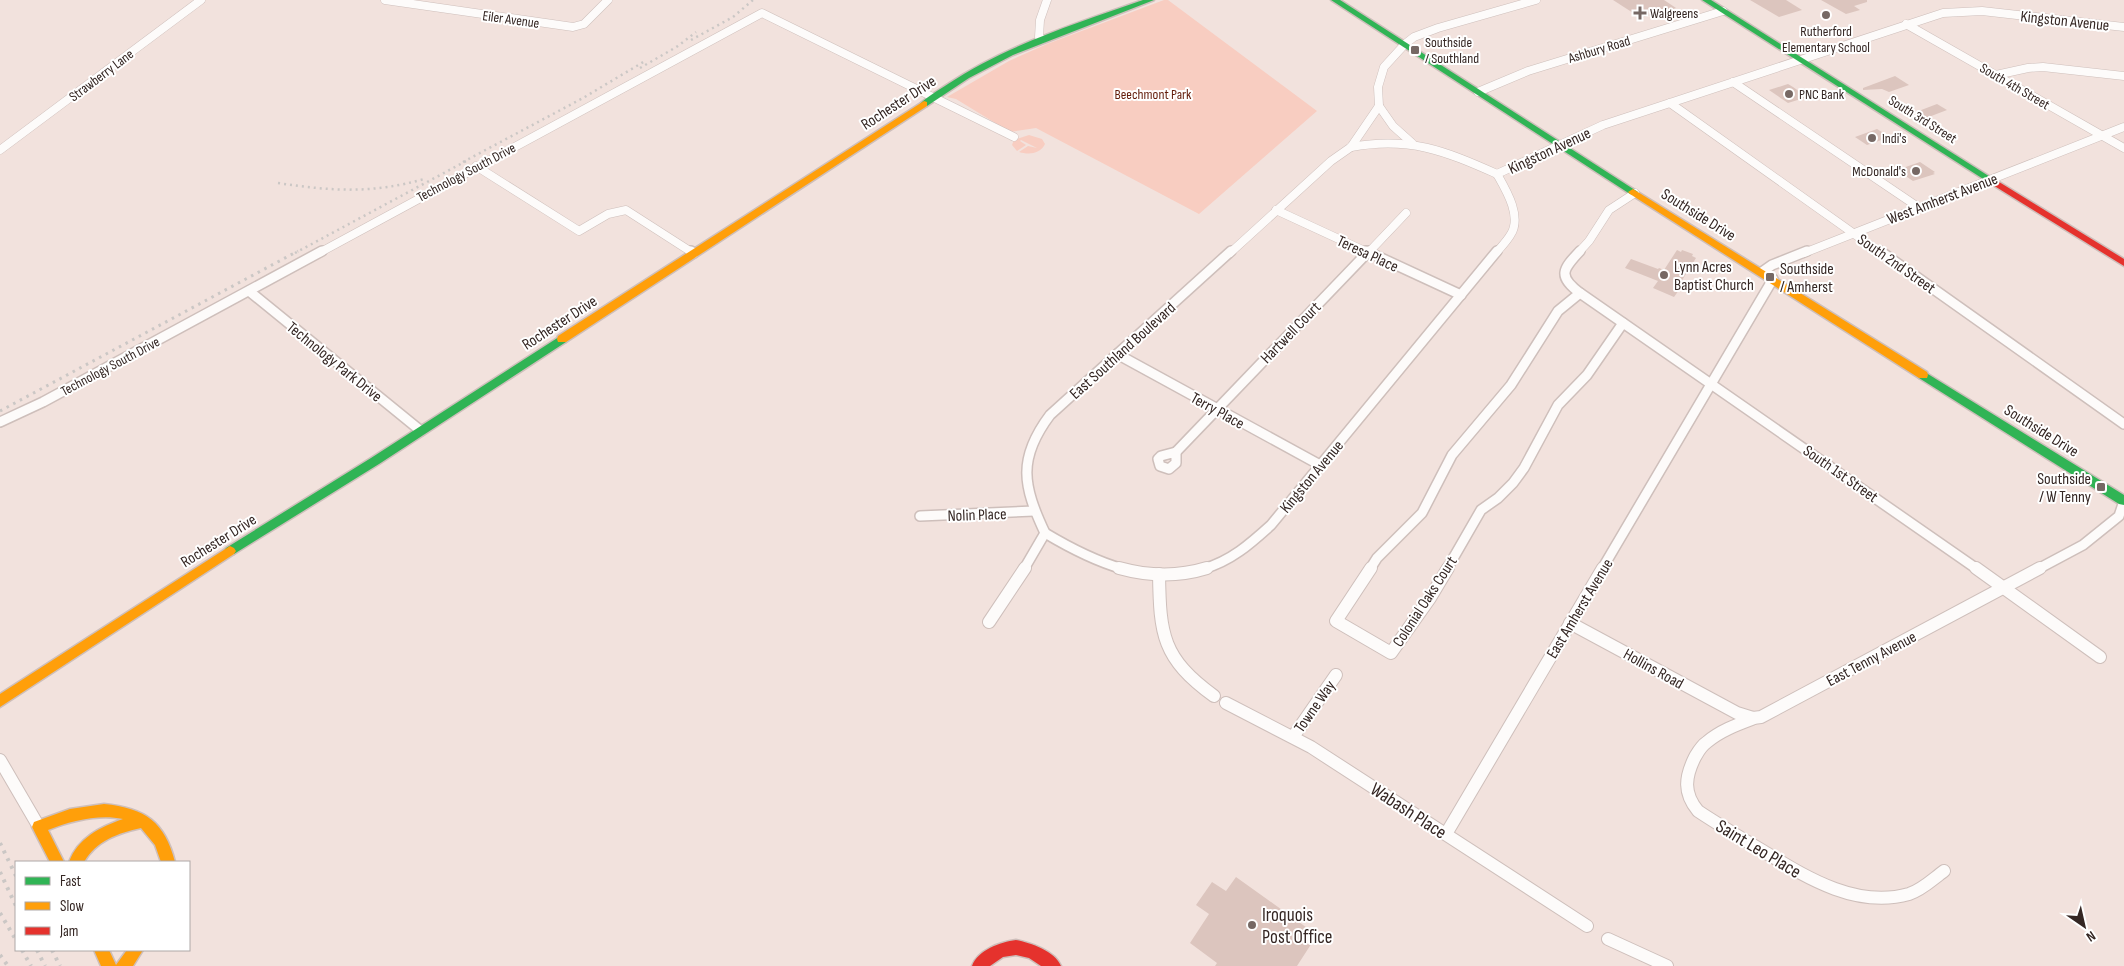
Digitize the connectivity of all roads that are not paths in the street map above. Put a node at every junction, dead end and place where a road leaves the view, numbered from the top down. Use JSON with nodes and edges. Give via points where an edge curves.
{"nodes":[{"id":1,"x":201,"y":0,"type":"edge"},
{"id":2,"x":384,"y":0,"type":"edge"},
{"id":3,"x":608,"y":0,"type":"edge"},
{"id":4,"x":1047,"y":0,"type":"edge"},
{"id":5,"x":1150,"y":0,"type":"edge"},
{"id":6,"x":1335,"y":0,"type":"edge"},
{"id":7,"x":1536,"y":0,"type":"edge"},
{"id":8,"x":1706,"y":0,"type":"edge"},
{"id":9,"x":1723,"y":11,"type":"junction"},
{"id":10,"x":1906,"y":24,"type":"junction"},
{"id":11,"x":2124,"y":27,"type":"edge"},
{"id":12,"x":1042,"y":39,"type":"junction"},
{"id":13,"x":1405,"y":44,"type":"junction"},
{"id":14,"x":1800,"y":59,"type":"junction"},
{"id":15,"x":1996,"y":75,"type":"junction"},
{"id":16,"x":2124,"y":76,"type":"edge"},
{"id":17,"x":1733,"y":82,"type":"junction"},
{"id":18,"x":1478,"y":92,"type":"junction"},
{"id":19,"x":934,"y":98,"type":"junction"},
{"id":20,"x":1670,"y":102,"type":"junction"},
{"id":21,"x":1379,"y":106,"type":"junction"},
{"id":22,"x":2124,"y":126,"type":"edge"},
{"id":23,"x":2100,"y":135,"type":"junction"},
{"id":24,"x":1014,"y":137,"type":"dead end"},
{"id":25,"x":1412,"y":143,"type":"junction"},
{"id":26,"x":1560,"y":146,"type":"junction"},
{"id":27,"x":1351,"y":147,"type":"junction"},
{"id":28,"x":2124,"y":148,"type":"edge"},
{"id":29,"x":0,"y":150,"type":"edge"},
{"id":30,"x":476,"y":166,"type":"junction"},
{"id":31,"x":1497,"y":174,"type":"junction"},
{"id":32,"x":1992,"y":179,"type":"junction"},
{"id":33,"x":1635,"y":193,"type":"junction"},
{"id":34,"x":1918,"y":207,"type":"junction"},
{"id":35,"x":1276,"y":210,"type":"junction"},
{"id":36,"x":1406,"y":212,"type":"dead end"},
{"id":37,"x":1854,"y":232,"type":"junction"},
{"id":38,"x":694,"y":253,"type":"junction"},
{"id":39,"x":1366,"y":253,"type":"junction"},
{"id":40,"x":2124,"y":263,"type":"edge"},
{"id":41,"x":1762,"y":272,"type":"junction"},
{"id":42,"x":1773,"y":280,"type":"junction"},
{"id":43,"x":249,"y":290,"type":"junction"},
{"id":44,"x":1580,"y":293,"type":"junction"},
{"id":45,"x":1461,"y":296,"type":"junction"},
{"id":46,"x":1623,"y":323,"type":"junction"},
{"id":47,"x":1117,"y":354,"type":"junction"},
{"id":48,"x":1712,"y":383,"type":"junction"},
{"id":49,"x":1216,"y":409,"type":"junction"},
{"id":50,"x":0,"y":422,"type":"edge"},
{"id":51,"x":2124,"y":424,"type":"edge"},
{"id":52,"x":421,"y":431,"type":"junction"},
{"id":53,"x":1176,"y":452,"type":"dead end"},
{"id":54,"x":1320,"y":465,"type":"junction"},
{"id":55,"x":2124,"y":501,"type":"edge"},
{"id":56,"x":1034,"y":511,"type":"junction"},
{"id":57,"x":920,"y":516,"type":"dead end"},
{"id":58,"x":1045,"y":533,"type":"junction"},
{"id":59,"x":1159,"y":574,"type":"junction"},
{"id":60,"x":2003,"y":587,"type":"junction"},
{"id":61,"x":989,"y":622,"type":"dead end"},
{"id":62,"x":1570,"y":623,"type":"junction"},
{"id":63,"x":2100,"y":658,"type":"dead end"},
{"id":64,"x":1336,"y":674,"type":"dead end"},
{"id":65,"x":1214,"y":696,"type":"dead end"},
{"id":66,"x":0,"y":701,"type":"edge"},
{"id":67,"x":1226,"y":703,"type":"dead end"},
{"id":68,"x":1753,"y":718,"type":"junction"},
{"id":69,"x":1293,"y":737,"type":"junction"},
{"id":70,"x":0,"y":760,"type":"edge"},
{"id":71,"x":145,"y":821,"type":"junction"},
{"id":72,"x":39,"y":827,"type":"junction"},
{"id":73,"x":1446,"y":834,"type":"junction"},
{"id":74,"x":56,"y":861,"type":"edge"},
{"id":75,"x":77,"y":861,"type":"edge"},
{"id":76,"x":168,"y":861,"type":"edge"},
{"id":77,"x":1944,"y":871,"type":"dead end"},
{"id":78,"x":1587,"y":926,"type":"dead end"},
{"id":79,"x":1608,"y":939,"type":"dead end"},
{"id":80,"x":102,"y":951,"type":"edge"},
{"id":81,"x":135,"y":951,"type":"edge"},
{"id":82,"x":109,"y":966,"type":"edge"},
{"id":83,"x":123,"y":966,"type":"edge"},
{"id":84,"x":979,"y":966,"type":"edge"},
{"id":85,"x":1054,"y":966,"type":"edge"},
{"id":86,"x":1667,"y":966,"type":"edge"}],
"edges":[{"from":1,"to":29,"type":"street","name":"Strawberry Lane"},
{"from":2,"to":3,"type":"street","name":"Eiler Avenue","via":[[568,27],[579,26],[590,19]]},
{"from":4,"to":12,"type":"street","via":[[1039,30]]},
{"from":5,"to":12,"type":"street","name":"Rochester Drive"},
{"from":6,"to":13,"type":"street","name":"Southside Drive"},
{"from":7,"to":13,"type":"street","via":[[1438,28]]},
{"from":8,"to":9,"type":"street","name":"South 3rd Street"},
{"from":9,"to":14,"type":"street","name":"South 3rd Street"},
{"from":9,"to":18,"type":"street","name":"Ashbury Road","via":[[1528,71]]},
{"from":10,"to":11,"type":"street","name":"Kingston Avenue","via":[[1943,13],[1966,11]]},
{"from":10,"to":14,"type":"street","name":"Kingston Avenue"},
{"from":10,"to":15,"type":"street","name":"South 4th Street"},
{"from":12,"to":19,"type":"street","name":"Rochester Drive","via":[[992,62]]},
{"from":13,"to":18,"type":"street","name":"Southside Drive"},
{"from":13,"to":21,"type":"street","via":[[1384,67],[1378,87]]},
{"from":14,"to":17,"type":"street","name":"Kingston Avenue"},
{"from":14,"to":32,"type":"street","name":"South 3rd Street"},
{"from":15,"to":16,"type":"street","via":[[2043,67]]},
{"from":15,"to":23,"type":"street","name":"South 4th Street"},
{"from":17,"to":20,"type":"street","name":"Kingston Avenue"},
{"from":17,"to":34,"type":"street"},
{"from":18,"to":26,"type":"street","name":"Southside Drive"},
{"from":19,"to":24,"type":"street"},
{"from":19,"to":30,"type":"street","name":"Technology South Drive","via":[[762,13]]},
{"from":19,"to":38,"type":"street","name":"Rochester Drive"},
{"from":20,"to":26,"type":"street","name":"Kingston Avenue","via":[[1603,125]]},
{"from":20,"to":37,"type":"street","name":"South 2nd Street"},
{"from":21,"to":25,"type":"street","via":[[1393,126]]},
{"from":21,"to":27,"type":"street","name":"East Southland Boulevard"},
{"from":22,"to":23,"type":"street","name":"West Amherst Avenue"},
{"from":23,"to":28,"type":"street","name":"South 4th Street"},
{"from":23,"to":32,"type":"street","name":"West Amherst Avenue"},
{"from":25,"to":27,"type":"street","via":[[1377,142]]},
{"from":25,"to":31,"type":"street","via":[[1453,155]]},
{"from":26,"to":31,"type":"street","name":"Kingston Avenue"},
{"from":26,"to":33,"type":"street","name":"Southside Drive"},
{"from":27,"to":35,"type":"street","name":"East Southland Boulevard","via":[[1331,160]]},
{"from":30,"to":38,"type":"street","via":[[579,231],[612,212],[626,210]]},
{"from":30,"to":43,"type":"street","name":"Technology South Drive"},
{"from":31,"to":45,"type":"street","name":"Kingston Avenue","via":[[1514,208],[1512,233]]},
{"from":32,"to":34,"type":"street","name":"West Amherst Avenue"},
{"from":32,"to":40,"type":"street","name":"South 3rd Street"},
{"from":33,"to":41,"type":"street","name":"Southside Drive"},
{"from":33,"to":44,"type":"street","via":[[1609,210],[1589,241],[1565,267],[1563,272],[1567,282]]},
{"from":34,"to":37,"type":"street","name":"West Amherst Avenue"},
{"from":35,"to":39,"type":"street","name":"Teresa Place"},
{"from":35,"to":47,"type":"street","name":"East Southland Boulevard"},
{"from":36,"to":39,"type":"street","name":"Hartwell Court"},
{"from":37,"to":41,"type":"street","name":"West Amherst Avenue"},
{"from":37,"to":51,"type":"street","name":"South 2nd Street"},
{"from":38,"to":52,"type":"street","name":"Rochester Drive"},
{"from":39,"to":45,"type":"street","name":"Teresa Place"},
{"from":39,"to":49,"type":"street","name":"Hartwell Court"},
{"from":41,"to":42,"type":"street","name":"Southside Drive"},
{"from":42,"to":48,"type":"street"},
{"from":42,"to":55,"type":"street","name":"Southside Drive"},
{"from":43,"to":50,"type":"street","name":"Technology South Drive"},
{"from":43,"to":52,"type":"street","name":"Technology Park Drive"},
{"from":44,"to":46,"type":"street","name":"South 1st Street"},
{"from":44,"to":46,"type":"street","name":"Colonial Oaks Court","via":[[1558,311],[1511,385],[1452,455],[1422,513],[1378,558],[1336,622],[1391,653],[1430,598],[1481,510],[1513,483],[1558,405],[1587,375]]},
{"from":45,"to":54,"type":"street","name":"Kingston Avenue"},
{"from":46,"to":48,"type":"street","name":"South 1st Street"},
{"from":47,"to":49,"type":"street","name":"Terry Place"},
{"from":47,"to":56,"type":"street","name":"East Southland Boulevard","via":[[1050,415],[1033,439],[1026,474]]},
{"from":48,"to":60,"type":"street","name":"South 1st Street"},
{"from":48,"to":62,"type":"street","name":"East Amherst Avenue"},
{"from":49,"to":53,"type":"street","name":"Hartwell Court"},
{"from":49,"to":54,"type":"street","name":"Terry Place"},
{"from":52,"to":66,"type":"street","name":"Rochester Drive","via":[[173,587]]},
{"from":54,"to":59,"type":"street","name":"Kingston Avenue","via":[[1259,539],[1235,557],[1198,571]]},
{"from":55,"to":60,"type":"street","name":"East Tenny Avenue","via":[[2119,516],[2095,537]]},
{"from":56,"to":57,"type":"street","name":"Nolin Place"},
{"from":56,"to":58,"type":"street","name":"East Southland Boulevard"},
{"from":58,"to":59,"type":"street","name":"Kingston Avenue","via":[[1112,568]]},
{"from":58,"to":61,"type":"street","via":[[1014,588]]},
{"from":59,"to":65,"type":"street","via":[[1160,622],[1167,648],[1189,678]]},
{"from":60,"to":63,"type":"street","name":"South 1st Street"},
{"from":60,"to":68,"type":"street","name":"East Tenny Avenue","via":[[1761,717]]},
{"from":62,"to":68,"type":"street","name":"Hollins Road","via":[[1737,714]]},
{"from":62,"to":73,"type":"street","name":"East Amherst Avenue"},
{"from":64,"to":69,"type":"street","name":"Towne Way"},
{"from":67,"to":69,"type":"street","name":"Wabash Place"},
{"from":68,"to":77,"type":"street","name":"Saint Leo Place","via":[[1716,735],[1700,749],[1689,767],[1684,786],[1698,811],[1808,878],[1840,892],[1876,898],[1907,894]]},
{"from":69,"to":73,"type":"street","name":"Wabash Place"},
{"from":70,"to":72,"type":"street"},
{"from":71,"to":72,"type":"street","via":[[114,810],[99,810],[57,817]]},
{"from":71,"to":75,"type":"street","via":[[117,826],[98,835],[84,847]]},
{"from":71,"to":76,"type":"street","via":[[161,838]]},
{"from":72,"to":74,"type":"street"},
{"from":73,"to":78,"type":"street","name":"Wabash Place"},
{"from":79,"to":86,"type":"street"},
{"from":80,"to":82,"type":"street"},
{"from":81,"to":83,"type":"street"},
{"from":84,"to":85,"type":"street","via":[[997,950],[1011,946],[1028,949]]}]}
